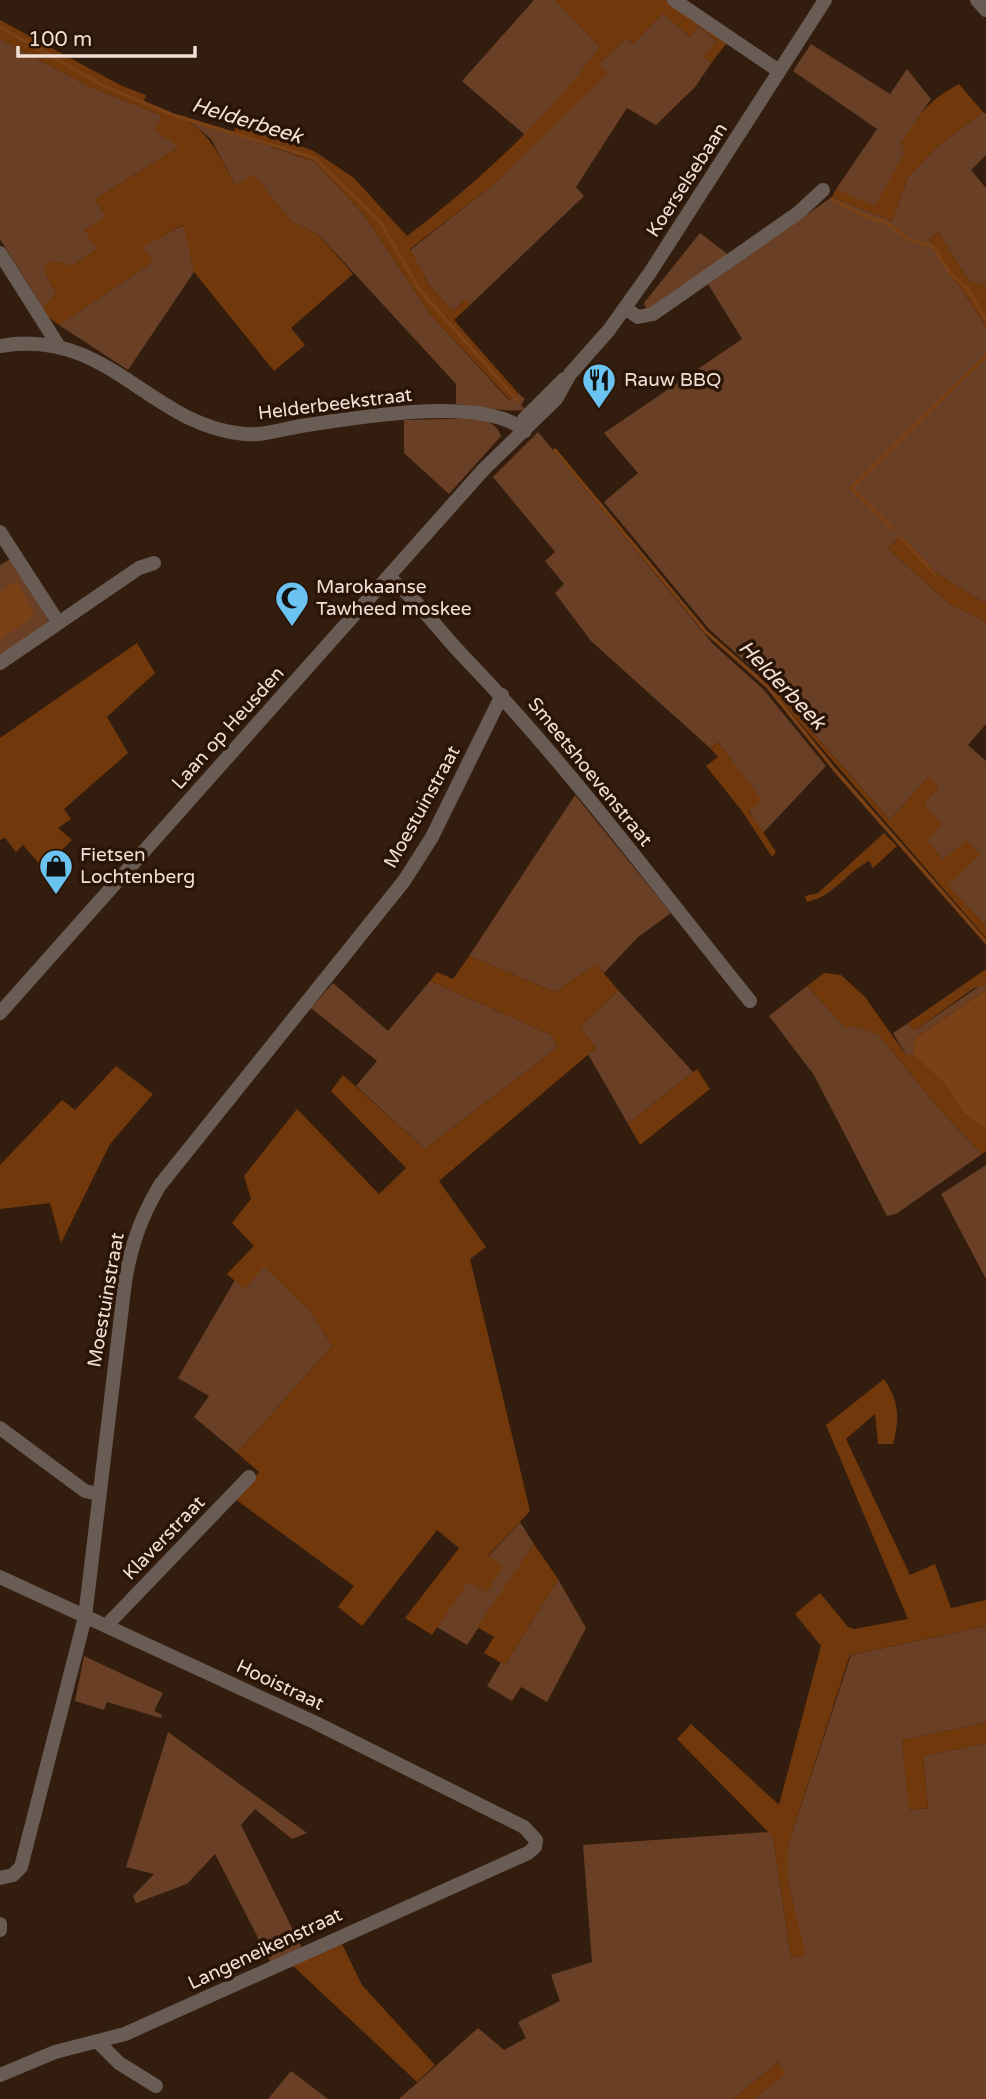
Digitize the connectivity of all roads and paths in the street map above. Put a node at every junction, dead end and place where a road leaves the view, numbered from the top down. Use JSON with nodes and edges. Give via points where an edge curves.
{"nodes":[{"id":1,"x":674,"y":0,"type":"edge"},
{"id":2,"x":825,"y":0,"type":"edge"},
{"id":3,"x":977,"y":0,"type":"edge"},
{"id":4,"x":986,"y":10,"type":"edge"},
{"id":5,"x":779,"y":71,"type":"junction"},
{"id":6,"x":823,"y":190,"type":"dead end"},
{"id":7,"x":0,"y":253,"type":"edge"},
{"id":8,"x":625,"y":308,"type":"junction"},
{"id":9,"x":58,"y":345,"type":"junction"},
{"id":10,"x":0,"y":346,"type":"edge"},
{"id":11,"x":522,"y":428,"type":"junction"},
{"id":12,"x":0,"y":531,"type":"edge"},
{"id":13,"x":154,"y":563,"type":"dead end"},
{"id":14,"x":388,"y":578,"type":"junction"},
{"id":15,"x":58,"y":622,"type":"junction"},
{"id":16,"x":0,"y":663,"type":"edge"},
{"id":17,"x":502,"y":695,"type":"junction"},
{"id":18,"x":750,"y":1001,"type":"dead end"},
{"id":19,"x":0,"y":1013,"type":"edge"},
{"id":20,"x":0,"y":1428,"type":"edge"},
{"id":21,"x":249,"y":1477,"type":"dead end"},
{"id":22,"x":99,"y":1494,"type":"junction"},
{"id":23,"x":0,"y":1577,"type":"edge"},
{"id":24,"x":85,"y":1617,"type":"junction"},
{"id":25,"x":107,"y":1625,"type":"junction"},
{"id":26,"x":536,"y":1840,"type":"joint"},
{"id":27,"x":0,"y":1878,"type":"edge"},
{"id":28,"x":0,"y":1924,"type":"edge"},
{"id":29,"x":0,"y":1930,"type":"edge"},
{"id":30,"x":98,"y":2042,"type":"junction"},
{"id":31,"x":0,"y":2075,"type":"edge"},
{"id":32,"x":156,"y":2086,"type":"dead end"}],
"edges":[{"from":1,"to":5,"type":"street"},
{"from":2,"to":5,"type":"street","name":"Koerselsebaan"},
{"from":3,"to":4,"type":"street"},
{"from":5,"to":8,"type":"street","name":"Koerselsebaan"},
{"from":6,"to":8,"type":"street","via":[[799,214],[653,314],[638,317]]},
{"from":7,"to":9,"type":"street"},
{"from":8,"to":11,"type":"street","name":"Koerselsebaan","via":[[570,374],[549,391]]},
{"from":9,"to":10,"type":"street","name":"Helderbeekstraat"},
{"from":9,"to":11,"type":"street","name":"Helderbeekstraat","via":[[94,358],[215,430],[246,435],[406,412],[457,411],[496,414]]},
{"from":11,"to":14,"type":"street","name":"Laan op Heusden","via":[[491,457]]},
{"from":12,"to":15,"type":"street"},
{"from":13,"to":15,"type":"street","via":[[139,568]]},
{"from":14,"to":17,"type":"street","name":"Smeetshoevenstraat"},
{"from":14,"to":19,"type":"street","name":"Laan op Heusden"},
{"from":15,"to":16,"type":"street"},
{"from":17,"to":18,"type":"street","name":"Smeetshoevenstraat"},
{"from":17,"to":22,"type":"street","name":"Moestuinstraat","via":[[432,837],[404,881],[173,1168],[142,1216],[125,1282]]},
{"from":20,"to":22,"type":"street","via":[[85,1491]]},
{"from":21,"to":25,"type":"street","name":"Klaverstraat"},
{"from":22,"to":24,"type":"street","name":"Moestuinstraat"},
{"from":23,"to":24,"type":"street","name":"Hooistraat"},
{"from":24,"to":25,"type":"street","name":"Hooistraat"},
{"from":24,"to":27,"type":"street","name":"Moestuinstraat","via":[[21,1867]]},
{"from":25,"to":26,"type":"street","name":"Hooistraat","via":[[316,1723],[524,1828]]},
{"from":26,"to":30,"type":"street","name":"Langeneikenstraat","via":[[528,1853],[256,1977]]},
{"from":28,"to":29,"type":"street"},
{"from":30,"to":31,"type":"street","name":"Langeneikenstraat","via":[[42,2056]]},
{"from":30,"to":32,"type":"street","via":[[119,2063]]}]}
